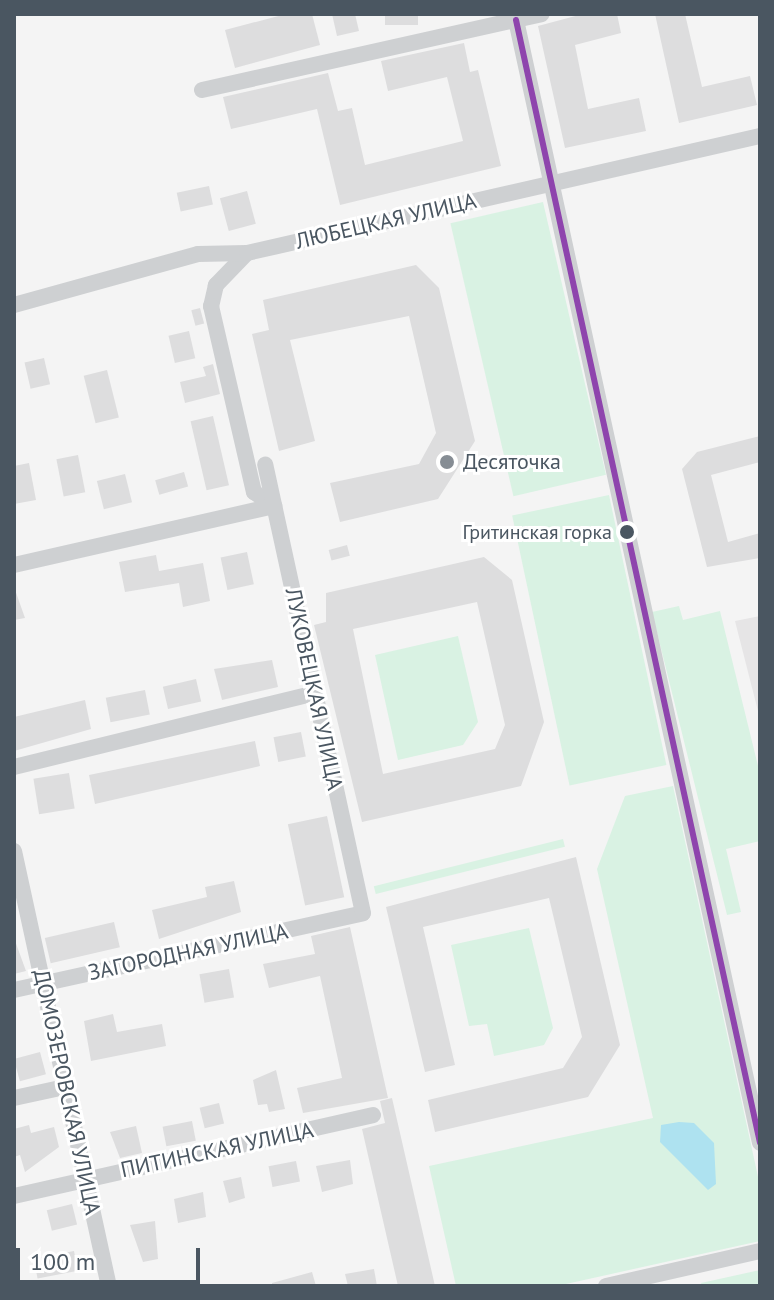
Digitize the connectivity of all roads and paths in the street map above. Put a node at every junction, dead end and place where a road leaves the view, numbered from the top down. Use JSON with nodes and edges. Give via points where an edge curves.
{"nodes":[{"id":1,"x":542,"y":14,"type":"edge"},
{"id":2,"x":516,"y":20,"type":"junction"},
{"id":3,"x":202,"y":90,"type":"dead end"},
{"id":4,"x":760,"y":136,"type":"edge"},
{"id":5,"x":550,"y":185,"type":"junction"},
{"id":6,"x":247,"y":253,"type":"junction"},
{"id":7,"x":14,"y":305,"type":"edge"},
{"id":8,"x":265,"y":465,"type":"dead end"},
{"id":9,"x":274,"y":506,"type":"junction"},
{"id":10,"x":14,"y":565,"type":"edge"},
{"id":11,"x":304,"y":696,"type":"dead end"},
{"id":12,"x":14,"y":767,"type":"edge"},
{"id":13,"x":14,"y":851,"type":"edge"},
{"id":14,"x":18,"y":883,"type":"edge"},
{"id":15,"x":363,"y":913,"type":"joint"},
{"id":16,"x":43,"y":984,"type":"junction"},
{"id":17,"x":14,"y":990,"type":"edge"},
{"id":18,"x":65,"y":1087,"type":"junction"},
{"id":19,"x":14,"y":1098,"type":"edge"},
{"id":20,"x":373,"y":1115,"type":"dead end"},
{"id":21,"x":760,"y":1143,"type":"edge"},
{"id":22,"x":86,"y":1179,"type":"junction"},
{"id":23,"x":14,"y":1196,"type":"edge"},
{"id":24,"x":760,"y":1251,"type":"edge"},
{"id":25,"x":106,"y":1285,"type":"edge"},
{"id":26,"x":606,"y":1286,"type":"edge"}],
"edges":[{"from":1,"to":2,"type":"street"},
{"from":2,"to":3,"type":"street"},
{"from":2,"to":5,"type":"street"},
{"from":4,"to":5,"type":"street","name":"ЛЮБЕЦКАЯ УЛИЦА"},
{"from":5,"to":6,"type":"street","name":"ЛЮБЕЦКАЯ УЛИЦА"},
{"from":5,"to":21,"type":"street"},
{"from":6,"to":7,"type":"street","name":"ЛЮБЕЦКАЯ УЛИЦА","via":[[198,254]]},
{"from":6,"to":9,"type":"street","via":[[216,285],[211,306],[254,492]]},
{"from":8,"to":9,"type":"street","name":"ЛУКОВЕЦКАЯ УЛИЦА"},
{"from":9,"to":10,"type":"street"},
{"from":9,"to":15,"type":"street","name":"ЛУКОВЕЦКАЯ УЛИЦА"},
{"from":11,"to":12,"type":"street"},
{"from":13,"to":14,"type":"street","name":"ДОМОЗЕРОВСКАЯ УЛИЦА"},
{"from":14,"to":16,"type":"street","name":"ДОМОЗЕРОВСКАЯ УЛИЦА"},
{"from":15,"to":16,"type":"street","name":"ЗАГОРОДНАЯ УЛИЦА"},
{"from":16,"to":17,"type":"street","name":"ЗАГОРОДНАЯ УЛИЦА"},
{"from":16,"to":18,"type":"street","name":"ДОМОЗЕРОВСКАЯ УЛИЦА"},
{"from":18,"to":19,"type":"street"},
{"from":18,"to":22,"type":"street","name":"ДОМОЗЕРОВСКАЯ УЛИЦА"},
{"from":20,"to":22,"type":"street","name":"ПИТИНСКАЯ УЛИЦА"},
{"from":22,"to":23,"type":"street","name":"ПИТИНСКАЯ УЛИЦА"},
{"from":22,"to":25,"type":"street","name":"ДОМОЗЕРОВСКАЯ УЛИЦА"},
{"from":24,"to":26,"type":"street"}]}
